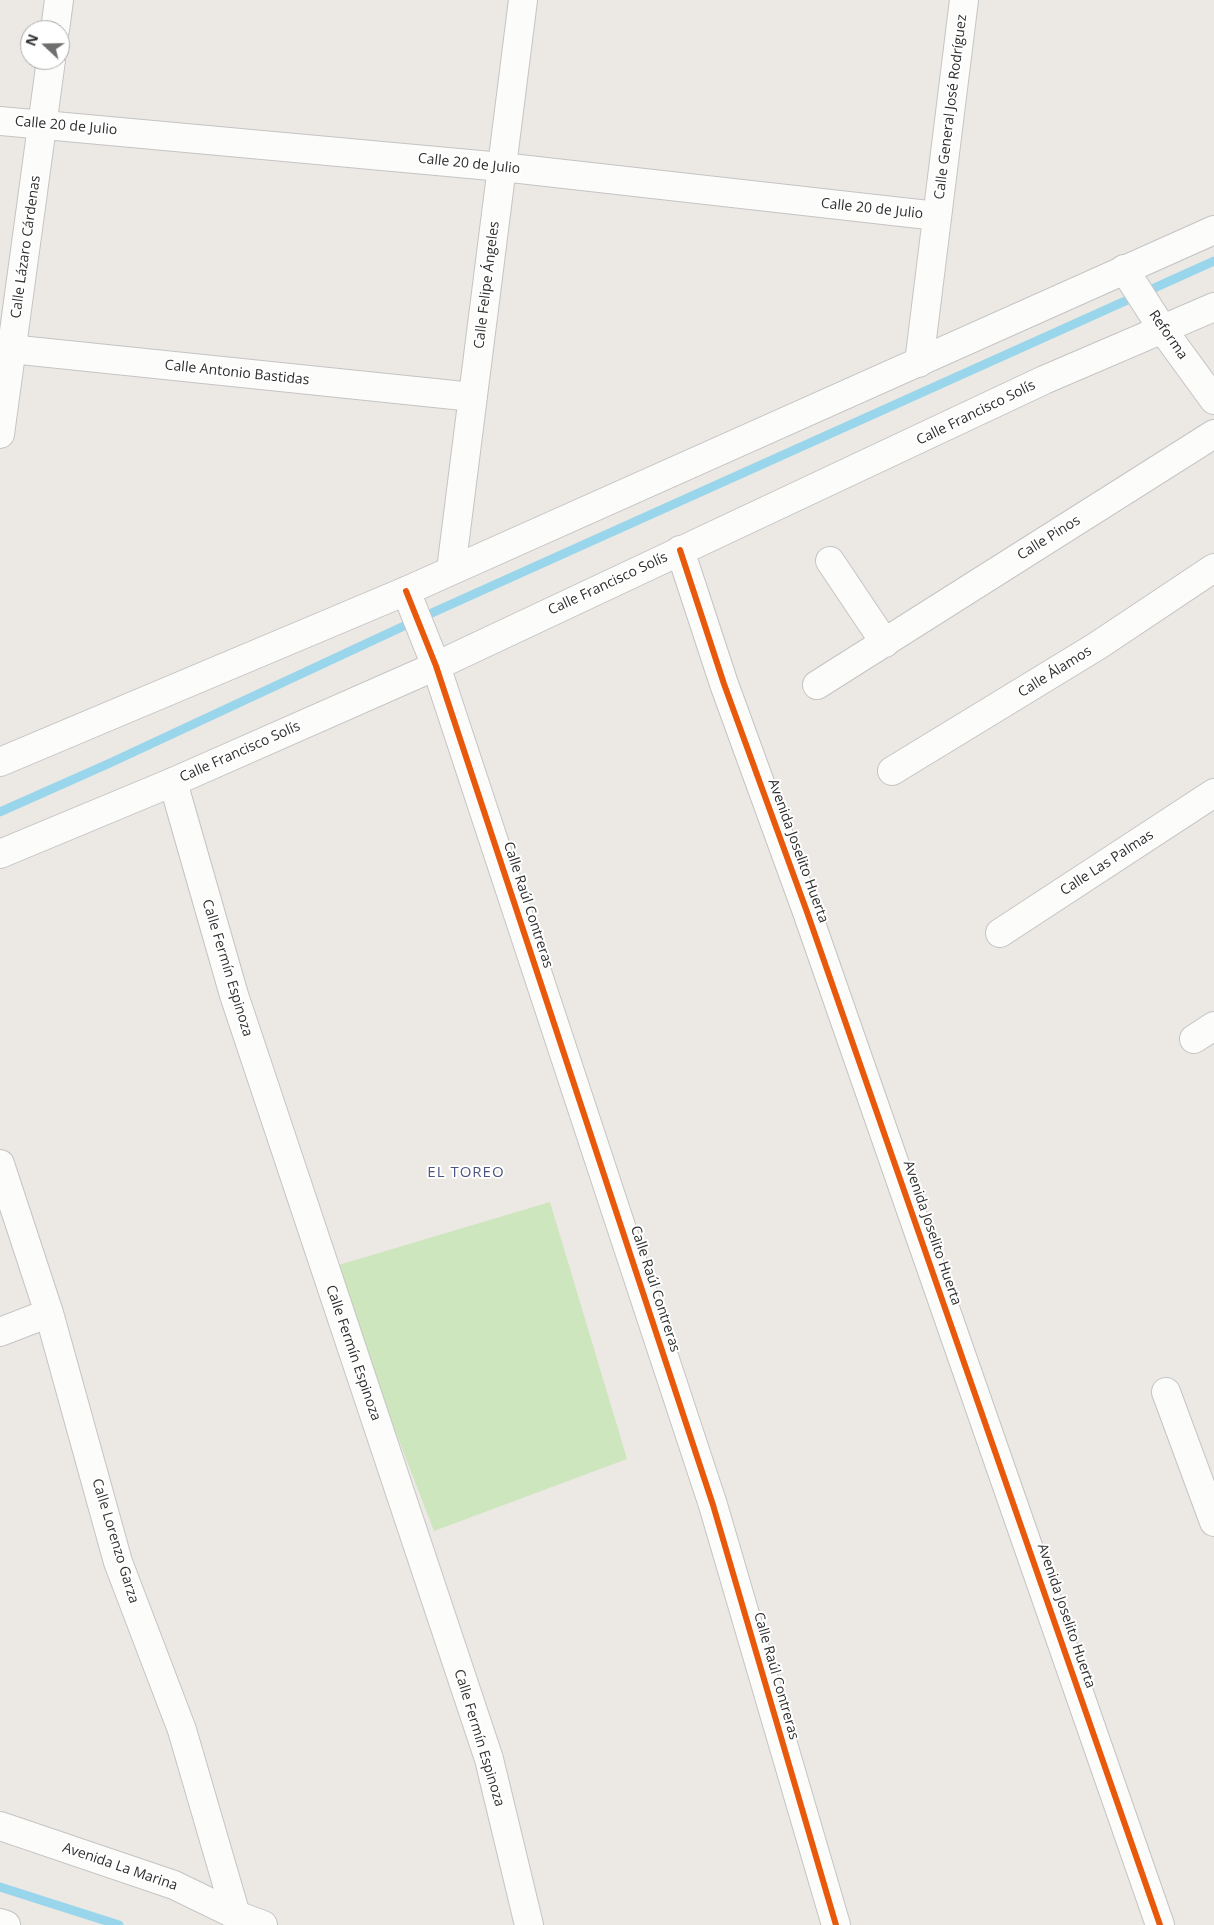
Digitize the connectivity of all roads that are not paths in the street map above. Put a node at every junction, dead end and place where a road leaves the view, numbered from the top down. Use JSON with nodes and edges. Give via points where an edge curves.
{"nodes":[{"id":1,"x":59,"y":0,"type":"edge"},
{"id":2,"x":523,"y":0,"type":"edge"},
{"id":3,"x":964,"y":0,"type":"edge"},
{"id":4,"x":56,"y":20,"type":"edge"},
{"id":5,"x":50,"y":70,"type":"edge"},
{"id":6,"x":0,"y":120,"type":"edge"},
{"id":7,"x":42,"y":124,"type":"junction"},
{"id":8,"x":502,"y":167,"type":"junction"},
{"id":9,"x":938,"y":216,"type":"junction"},
{"id":10,"x":1214,"y":230,"type":"edge"},
{"id":11,"x":1124,"y":269,"type":"junction"},
{"id":12,"x":1214,"y":308,"type":"edge"},
{"id":13,"x":1163,"y":330,"type":"junction"},
{"id":14,"x":6,"y":349,"type":"edge"},
{"id":15,"x":919,"y":363,"type":"junction"},
{"id":16,"x":473,"y":397,"type":"junction"},
{"id":17,"x":1214,"y":400,"type":"edge"},
{"id":18,"x":0,"y":434,"type":"edge"},
{"id":19,"x":1214,"y":434,"type":"edge"},
{"id":20,"x":680,"y":550,"type":"junction"},
{"id":21,"x":830,"y":561,"type":"dead end"},
{"id":22,"x":1214,"y":568,"type":"edge"},
{"id":23,"x":451,"y":570,"type":"junction"},
{"id":24,"x":406,"y":591,"type":"junction"},
{"id":25,"x":885,"y":643,"type":"junction"},
{"id":26,"x":436,"y":666,"type":"junction"},
{"id":27,"x":817,"y":685,"type":"dead end"},
{"id":28,"x":0,"y":762,"type":"edge"},
{"id":29,"x":892,"y":771,"type":"dead end"},
{"id":30,"x":173,"y":782,"type":"junction"},
{"id":31,"x":1214,"y":793,"type":"edge"},
{"id":32,"x":0,"y":854,"type":"edge"},
{"id":33,"x":1000,"y":933,"type":"dead end"},
{"id":34,"x":0,"y":1164,"type":"edge"},
{"id":35,"x":49,"y":1313,"type":"junction"},
{"id":36,"x":0,"y":1332,"type":"edge"},
{"id":37,"x":1166,"y":1392,"type":"dead end"},
{"id":38,"x":1214,"y":1522,"type":"edge"},
{"id":39,"x":0,"y":1826,"type":"edge"},
{"id":40,"x":239,"y":1920,"type":"edge"},
{"id":41,"x":0,"y":1923,"type":"edge"},
{"id":42,"x":6,"y":1925,"type":"edge"},
{"id":43,"x":264,"y":1925,"type":"edge"},
{"id":44,"x":529,"y":1925,"type":"edge"},
{"id":45,"x":836,"y":1925,"type":"edge"},
{"id":46,"x":1160,"y":1925,"type":"edge"}],
"edges":[{"from":1,"to":4,"type":"street"},
{"from":2,"to":8,"type":"street","name":"Calle Felipe Ángeles"},
{"from":3,"to":9,"type":"street","name":"Calle General José Rodríguez"},
{"from":5,"to":7,"type":"street","name":"Calle Lázaro Cárdenas"},
{"from":6,"to":7,"type":"street","name":"Calle 20 de Julio"},
{"from":7,"to":8,"type":"street","name":"Calle 20 de Julio"},
{"from":7,"to":14,"type":"street","name":"Calle Lázaro Cárdenas"},
{"from":8,"to":9,"type":"street","name":"Calle 20 de Julio"},
{"from":8,"to":16,"type":"street","name":"Calle Felipe Ángeles"},
{"from":9,"to":15,"type":"street","name":"Calle General José Rodríguez"},
{"from":10,"to":11,"type":"street"},
{"from":11,"to":13,"type":"street","name":"Reforma"},
{"from":11,"to":15,"type":"street"},
{"from":12,"to":13,"type":"street","name":"Calle Francisco Solís"},
{"from":13,"to":17,"type":"street","name":"Reforma"},
{"from":13,"to":20,"type":"street","name":"Calle Francisco Solís","via":[[1044,380]]},
{"from":14,"to":16,"type":"street","name":"Calle Antonio Bastidas"},
{"from":14,"to":18,"type":"street","name":"Calle Lázaro Cárdenas"},
{"from":15,"to":23,"type":"street"},
{"from":16,"to":23,"type":"street","name":"Calle Felipe Ángeles"},
{"from":19,"to":25,"type":"street","name":"Calle Pinos"},
{"from":20,"to":26,"type":"street","name":"Calle Francisco Solís"},
{"from":20,"to":46,"type":"street","name":"Avenida Joselito Huerta","via":[[724,684]]},
{"from":21,"to":25,"type":"street"},
{"from":22,"to":29,"type":"street","name":"Calle Álamos","via":[[1089,650]]},
{"from":23,"to":24,"type":"street"},
{"from":24,"to":26,"type":"street","name":"Calle Raúl Contreras"},
{"from":24,"to":28,"type":"street"},
{"from":25,"to":27,"type":"street","name":"Calle Pinos"},
{"from":26,"to":30,"type":"street","name":"Calle Francisco Solís"},
{"from":26,"to":45,"type":"street","name":"Calle Raúl Contreras","via":[[713,1506]]},
{"from":30,"to":32,"type":"street","name":"Calle Francisco Solís"},
{"from":30,"to":44,"type":"street","name":"Calle Fermín Espinoza","via":[[234,995],[489,1760]]},
{"from":31,"to":33,"type":"street","name":"Calle Las Palmas"},
{"from":34,"to":35,"type":"street","name":"Calle Lorenzo Garza"},
{"from":35,"to":36,"type":"street"},
{"from":35,"to":40,"type":"street","name":"Calle Lorenzo Garza","via":[[118,1562],[182,1730]]},
{"from":37,"to":38,"type":"street"},
{"from":39,"to":40,"type":"street","name":"Avenida La Marina","via":[[174,1885]]},
{"from":40,"to":43,"type":"street","name":"Avenida La Marina"},
{"from":41,"to":42,"type":"street"}]}
